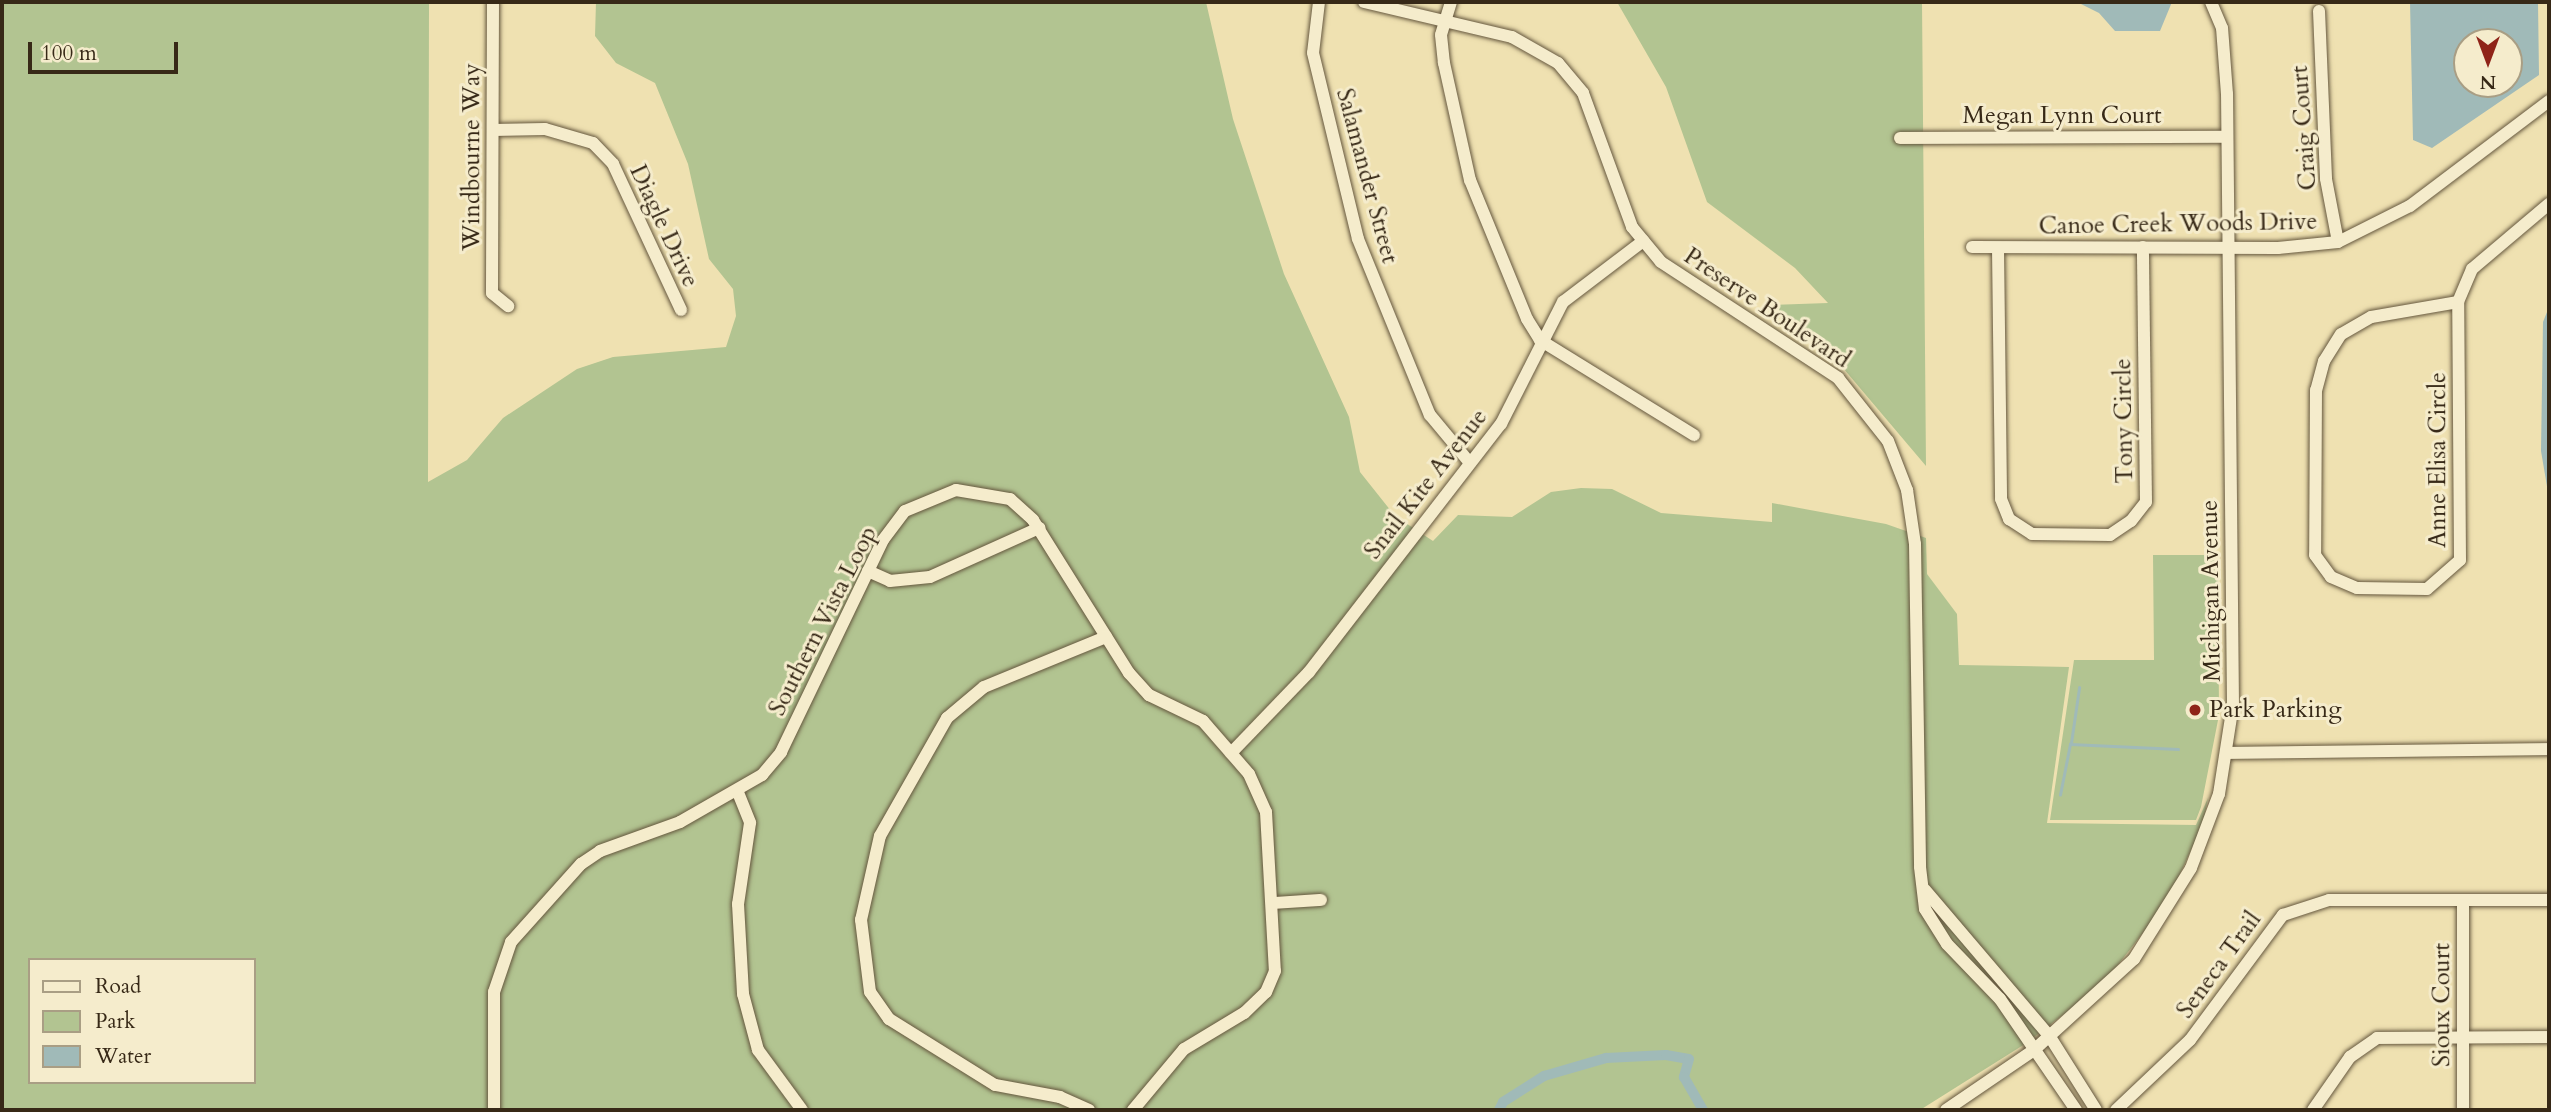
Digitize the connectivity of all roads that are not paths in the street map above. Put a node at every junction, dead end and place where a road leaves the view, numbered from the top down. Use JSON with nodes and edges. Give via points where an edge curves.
{"nodes":[{"id":1,"x":493,"y":2,"type":"edge"},
{"id":2,"x":1318,"y":2,"type":"edge"},
{"id":3,"x":1364,"y":2,"type":"edge"},
{"id":4,"x":1451,"y":2,"type":"edge"},
{"id":5,"x":2211,"y":2,"type":"edge"},
{"id":6,"x":2319,"y":11,"type":"dead end"},
{"id":7,"x":1443,"y":21,"type":"junction"},
{"id":8,"x":2549,"y":101,"type":"edge"},
{"id":9,"x":493,"y":130,"type":"junction"},
{"id":10,"x":2225,"y":137,"type":"junction"},
{"id":11,"x":1900,"y":138,"type":"dead end"},
{"id":12,"x":2549,"y":204,"type":"edge"},
{"id":13,"x":1643,"y":241,"type":"junction"},
{"id":14,"x":2338,"y":242,"type":"junction"},
{"id":15,"x":1972,"y":247,"type":"dead end"},
{"id":16,"x":2143,"y":247,"type":"junction"},
{"id":17,"x":1998,"y":248,"type":"junction"},
{"id":18,"x":2228,"y":249,"type":"junction"},
{"id":19,"x":2458,"y":302,"type":"junction"},
{"id":20,"x":508,"y":306,"type":"dead end"},
{"id":21,"x":681,"y":310,"type":"dead end"},
{"id":22,"x":1540,"y":340,"type":"junction"},
{"id":23,"x":1694,"y":435,"type":"dead end"},
{"id":24,"x":1470,"y":463,"type":"junction"},
{"id":25,"x":1039,"y":528,"type":"junction"},
{"id":26,"x":868,"y":571,"type":"junction"},
{"id":27,"x":1107,"y":637,"type":"junction"},
{"id":28,"x":2549,"y":749,"type":"edge"},
{"id":29,"x":1231,"y":753,"type":"junction"},
{"id":30,"x":2228,"y":753,"type":"junction"},
{"id":31,"x":737,"y":790,"type":"junction"},
{"id":32,"x":1925,"y":890,"type":"junction"},
{"id":33,"x":2463,"y":900,"type":"junction"},
{"id":34,"x":2549,"y":900,"type":"edge"},
{"id":35,"x":1321,"y":901,"type":"dead end"},
{"id":36,"x":1274,"y":903,"type":"junction"},
{"id":37,"x":2050,"y":1037,"type":"junction"},
{"id":38,"x":2463,"y":1037,"type":"junction"},
{"id":39,"x":2549,"y":1037,"type":"edge"},
{"id":40,"x":2034,"y":1050,"type":"junction"},
{"id":41,"x":494,"y":1110,"type":"edge"},
{"id":42,"x":802,"y":1110,"type":"edge"},
{"id":43,"x":1090,"y":1110,"type":"edge"},
{"id":44,"x":1133,"y":1110,"type":"edge"},
{"id":45,"x":1946,"y":1110,"type":"edge"},
{"id":46,"x":2076,"y":1110,"type":"edge"},
{"id":47,"x":2096,"y":1110,"type":"edge"},
{"id":48,"x":2116,"y":1110,"type":"edge"},
{"id":49,"x":2312,"y":1110,"type":"edge"},
{"id":50,"x":2463,"y":1110,"type":"edge"}],
"edges":[{"from":1,"to":9,"type":"street","name":"Windbourne Way"},
{"from":2,"to":24,"type":"street","name":"Salamander Street","via":[[1313,53],[1357,239],[1430,415]]},
{"from":3,"to":7,"type":"street","name":"Preserve Boulevard"},
{"from":4,"to":7,"type":"street"},
{"from":5,"to":10,"type":"street","name":"Michigan Avenue","via":[[2225,51]]},
{"from":6,"to":14,"type":"street","name":"Craig Court","via":[[2326,179]]},
{"from":7,"to":13,"type":"street","name":"Preserve Boulevard","via":[[1535,46],[1572,76],[1621,201]]},
{"from":7,"to":22,"type":"street","via":[[1444,63],[1470,180],[1496,249]]},
{"from":8,"to":14,"type":"street","name":"Canoe Creek Woods Drive","via":[[2410,206]]},
{"from":9,"to":20,"type":"street","name":"Windbourne Way","via":[[492,293]]},
{"from":9,"to":21,"type":"street","name":"Diagle Drive","via":[[545,129],[593,143],[613,164]]},
{"from":10,"to":11,"type":"street","name":"Megan Lynn Court"},
{"from":10,"to":18,"type":"street","name":"Michigan Avenue"},
{"from":12,"to":19,"type":"street","name":"Anne Elisa Circle","via":[[2472,270]]},
{"from":13,"to":22,"type":"street","name":"Snail Kite Avenue","via":[[1563,302]]},
{"from":13,"to":32,"type":"street","name":"Preserve Boulevard","via":[[1692,285],[1838,377],[1888,441],[1907,490],[1915,544],[1920,867]]},
{"from":14,"to":18,"type":"street","name":"Canoe Creek Woods Drive"},
{"from":15,"to":17,"type":"street","name":"Canoe Creek Woods Drive"},
{"from":16,"to":17,"type":"street","name":"Canoe Creek Woods Drive"},
{"from":16,"to":17,"type":"street","name":"Tony Circle","via":[[2146,502],[2132,522],[2110,535],[2032,534],[2009,519],[2001,499]]},
{"from":16,"to":18,"type":"street","name":"Canoe Creek Woods Drive"},
{"from":18,"to":30,"type":"street","name":"Michigan Avenue","via":[[2233,705]]},
{"from":19,"to":19,"type":"street","name":"Anne Elisa Circle","via":[[2460,560],[2427,589],[2357,588],[2330,577],[2315,555],[2316,390],[2324,361],[2341,334],[2371,317]]},
{"from":22,"to":23,"type":"street"},
{"from":22,"to":24,"type":"street","name":"Snail Kite Avenue","via":[[1501,424]]},
{"from":24,"to":29,"type":"street","name":"Snail Kite Avenue","via":[[1309,672]]},
{"from":25,"to":26,"type":"street","via":[[930,577],[890,581]]},
{"from":25,"to":26,"type":"street","name":"Southern Vista Loop","via":[[1010,499],[956,489],[905,511]]},
{"from":25,"to":27,"type":"street","name":"Southern Vista Loop"},
{"from":26,"to":31,"type":"street","name":"Southern Vista Loop","via":[[781,752],[762,775]]},
{"from":27,"to":29,"type":"street","name":"Southern Vista Loop","via":[[1150,695],[1203,721]]},
{"from":27,"to":43,"type":"street","via":[[984,687],[947,718],[880,836],[861,920],[870,992],[889,1020],[995,1086],[1060,1097]]},
{"from":28,"to":30,"type":"street"},
{"from":29,"to":36,"type":"street","name":"Southern Vista Loop","via":[[1260,792],[1266,812]]},
{"from":30,"to":37,"type":"street","name":"Michigan Avenue","via":[[2206,832],[2164,918],[2109,986]]},
{"from":31,"to":41,"type":"street","name":"Southern Vista Loop","via":[[680,822],[600,851],[581,864],[511,942],[494,992]]},
{"from":31,"to":42,"type":"street","via":[[750,823],[738,904],[743,994],[758,1050]]},
{"from":32,"to":37,"type":"street"},
{"from":32,"to":40,"type":"street","name":"Preserve Boulevard","via":[[1931,922],[1994,992]]},
{"from":33,"to":34,"type":"street","name":"Seneca Trail"},
{"from":33,"to":38,"type":"street","name":"Sioux Court"},
{"from":33,"to":48,"type":"street","name":"Seneca Trail","via":[[2329,900],[2283,915],[2190,1040]]},
{"from":35,"to":36,"type":"street"},
{"from":36,"to":44,"type":"street","name":"Southern Vista Loop","via":[[1278,944],[1266,992],[1244,1013],[1184,1049]]},
{"from":37,"to":40,"type":"street","name":"Michigan Avenue"},
{"from":37,"to":47,"type":"street"},
{"from":38,"to":39,"type":"street"},
{"from":38,"to":49,"type":"street","via":[[2388,1037],[2367,1042]]},
{"from":38,"to":50,"type":"street","name":"Sioux Court"},
{"from":40,"to":45,"type":"street","name":"Michigan Avenue"},
{"from":40,"to":46,"type":"street","name":"Preserve Boulevard"}]}
